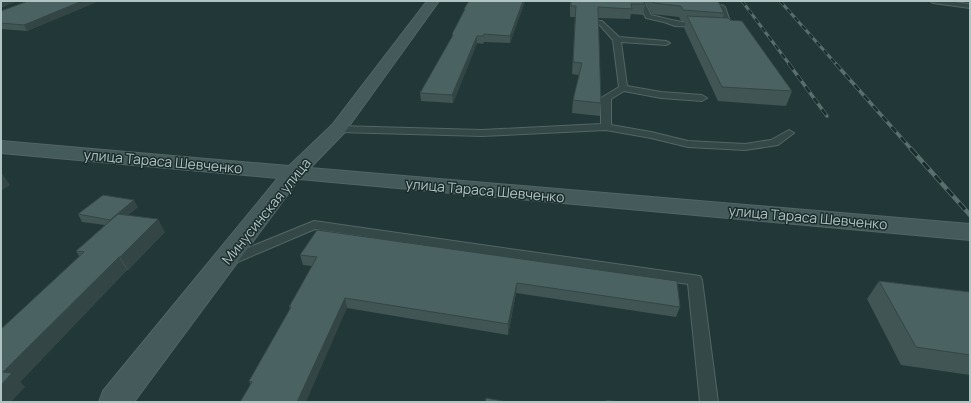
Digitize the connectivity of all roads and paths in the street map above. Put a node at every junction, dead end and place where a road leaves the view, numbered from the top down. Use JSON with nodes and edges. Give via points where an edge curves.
{"nodes":[{"id":1,"x":433,"y":1,"type":"edge"},
{"id":2,"x":641,"y":1,"type":"edge"},
{"id":3,"x":933,"y":1,"type":"edge"},
{"id":4,"x":970,"y":6,"type":"edge"},
{"id":5,"x":722,"y":7,"type":"edge"},
{"id":6,"x":600,"y":22,"type":"edge"},
{"id":7,"x":706,"y":26,"type":"edge"},
{"id":8,"x":714,"y":26,"type":"edge"},
{"id":9,"x":617,"y":39,"type":"junction"},
{"id":10,"x":666,"y":43,"type":"dead end"},
{"id":11,"x":623,"y":88,"type":"junction"},
{"id":12,"x":702,"y":98,"type":"dead end"},
{"id":13,"x":606,"y":127,"type":"junction"},
{"id":14,"x":338,"y":129,"type":"junction"},
{"id":15,"x":789,"y":133,"type":"dead end"},
{"id":16,"x":1,"y":147,"type":"edge"},
{"id":17,"x":293,"y":173,"type":"junction"},
{"id":18,"x":970,"y":232,"type":"edge"},
{"id":19,"x":223,"y":264,"type":"junction"},
{"id":20,"x":115,"y":402,"type":"edge"},
{"id":21,"x":709,"y":402,"type":"edge"}],
"edges":[{"from":1,"to":14,"type":"street","name":"Минусинская улица"},
{"from":2,"to":7,"type":"lane","via":[[648,17],[676,24]]},
{"from":3,"to":4,"type":"lane"},
{"from":5,"to":8,"type":"lane","via":[[730,27]]},
{"from":6,"to":9,"type":"lane"},
{"from":9,"to":10,"type":"lane"},
{"from":9,"to":11,"type":"lane"},
{"from":11,"to":12,"type":"lane","via":[[661,95]]},
{"from":11,"to":13,"type":"lane","via":[[606,98]]},
{"from":13,"to":14,"type":"lane","via":[[482,133]]},
{"from":13,"to":15,"type":"lane","via":[[688,144],[745,147],[774,143]]},
{"from":14,"to":17,"type":"street","name":"Минусинская улица"},
{"from":16,"to":17,"type":"street","name":"улица Тараса Шевченко"},
{"from":17,"to":18,"type":"street","name":"улица Тараса Шевченко"},
{"from":17,"to":19,"type":"street","name":"Минусинская улица"},
{"from":19,"to":20,"type":"street","name":"Минусинская улица"},
{"from":19,"to":21,"type":"lane","via":[[314,225],[695,280]]}]}
